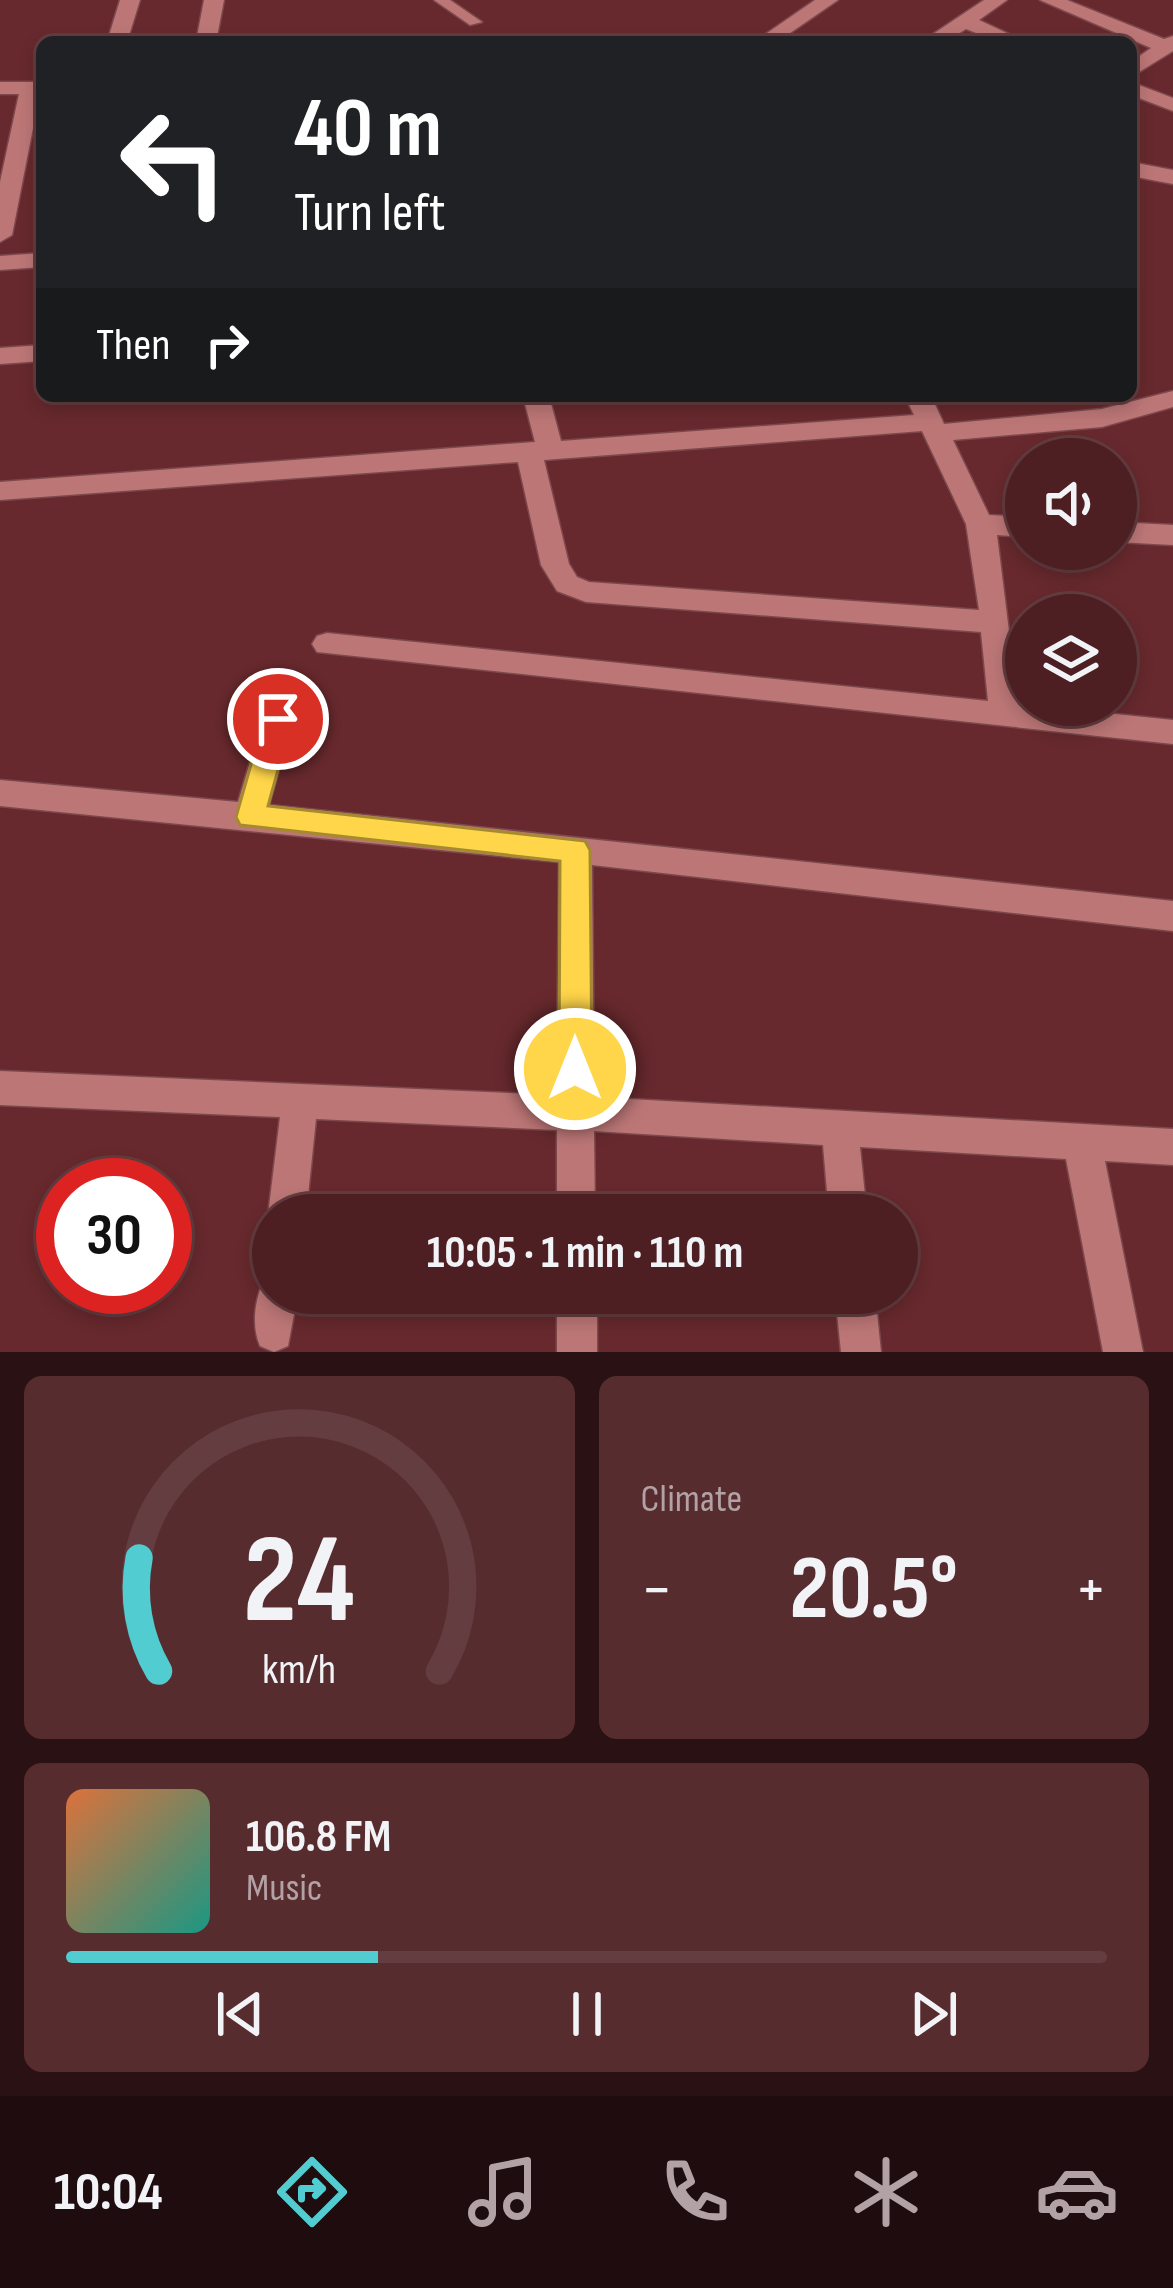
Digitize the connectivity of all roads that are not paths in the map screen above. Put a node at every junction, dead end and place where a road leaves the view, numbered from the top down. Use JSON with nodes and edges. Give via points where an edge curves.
{"nodes":[{"id":1,"x":130,"y":0,"type":"edge"},
{"id":2,"x":214,"y":0,"type":"edge"},
{"id":3,"x":441,"y":0,"type":"edge"},
{"id":4,"x":828,"y":0,"type":"edge"},
{"id":5,"x":998,"y":0,"type":"edge"},
{"id":6,"x":1049,"y":0,"type":"edge"},
{"id":7,"x":962,"y":20,"type":"junction"},
{"id":8,"x":475,"y":22,"type":"dead end"},
{"id":9,"x":119,"y":36,"type":"edge"},
{"id":10,"x":207,"y":36,"type":"edge"},
{"id":11,"x":773,"y":36,"type":"edge"},
{"id":12,"x":939,"y":36,"type":"edge"},
{"id":13,"x":1001,"y":36,"type":"edge"},
{"id":14,"x":1169,"y":45,"type":"edge"},
{"id":15,"x":1137,"y":67,"type":"edge"},
{"id":16,"x":0,"y":88,"type":"edge"},
{"id":17,"x":36,"y":88,"type":"edge"},
{"id":18,"x":36,"y":90,"type":"edge"},
{"id":19,"x":1137,"y":90,"type":"edge"},
{"id":20,"x":1173,"y":105,"type":"edge"},
{"id":21,"x":10,"y":134,"type":"edge"},
{"id":22,"x":1137,"y":170,"type":"edge"},
{"id":23,"x":1173,"y":177,"type":"edge"},
{"id":24,"x":0,"y":234,"type":"edge"},
{"id":25,"x":36,"y":260,"type":"edge"},
{"id":26,"x":0,"y":263,"type":"edge"},
{"id":27,"x":36,"y":353,"type":"edge"},
{"id":28,"x":0,"y":356,"type":"edge"},
{"id":29,"x":1173,"y":400,"type":"edge"},
{"id":30,"x":536,"y":402,"type":"edge"},
{"id":31,"x":1139,"y":407,"type":"junction"},
{"id":32,"x":1173,"y":410,"type":"edge"},
{"id":33,"x":929,"y":417,"type":"edge"},
{"id":34,"x":540,"y":451,"type":"junction"},
{"id":35,"x":0,"y":490,"type":"edge"},
{"id":36,"x":980,"y":524,"type":"junction"},
{"id":37,"x":1005,"y":526,"type":"edge"},
{"id":38,"x":1137,"y":533,"type":"edge"},
{"id":39,"x":1173,"y":535,"type":"edge"},
{"id":40,"x":995,"y":622,"type":"junction"},
{"id":41,"x":327,"y":644,"type":"dead end"},
{"id":42,"x":1004,"y":714,"type":"junction"},
{"id":43,"x":278,"y":719,"type":"dead end"},
{"id":44,"x":1173,"y":732,"type":"edge"},
{"id":45,"x":0,"y":793,"type":"edge"},
{"id":46,"x":250,"y":817,"type":"junction"},
{"id":47,"x":575,"y":850,"type":"junction"},
{"id":48,"x":1173,"y":916,"type":"edge"},
{"id":49,"x":0,"y":1088,"type":"edge"},
{"id":50,"x":300,"y":1101,"type":"junction"},
{"id":51,"x":576,"y":1113,"type":"junction"},
{"id":52,"x":840,"y":1128,"type":"junction"},
{"id":53,"x":1082,"y":1142,"type":"junction"},
{"id":54,"x":1173,"y":1147,"type":"edge"},
{"id":55,"x":289,"y":1194,"type":"edge"},
{"id":56,"x":576,"y":1194,"type":"edge"},
{"id":57,"x":846,"y":1194,"type":"edge"},
{"id":58,"x":577,"y":1314,"type":"edge"},
{"id":59,"x":858,"y":1314,"type":"edge"},
{"id":60,"x":577,"y":1352,"type":"edge"},
{"id":61,"x":861,"y":1352,"type":"edge"},
{"id":62,"x":1123,"y":1352,"type":"edge"}],
"edges":[{"from":1,"to":9,"type":"street"},
{"from":2,"to":10,"type":"street"},
{"from":3,"to":8,"type":"lane"},
{"from":4,"to":11,"type":"street"},
{"from":5,"to":7,"type":"street"},
{"from":6,"to":14,"type":"street"},
{"from":7,"to":12,"type":"street"},
{"from":7,"to":13,"type":"street"},
{"from":14,"to":15,"type":"street"},
{"from":16,"to":17,"type":"street"},
{"from":18,"to":21,"type":"street"},
{"from":19,"to":20,"type":"street"},
{"from":21,"to":24,"type":"street"},
{"from":22,"to":23,"type":"street"},
{"from":25,"to":26,"type":"street"},
{"from":27,"to":28,"type":"street"},
{"from":29,"to":31,"type":"street"},
{"from":30,"to":34,"type":"street"},
{"from":31,"to":32,"type":"street"},
{"from":31,"to":33,"type":"street","via":[[1102,418]]},
{"from":33,"to":34,"type":"street"},
{"from":33,"to":36,"type":"street"},
{"from":34,"to":35,"type":"street"},
{"from":34,"to":40,"type":"street","via":[[555,565],[567,584],[586,592]]},
{"from":36,"to":37,"type":"street"},
{"from":36,"to":40,"type":"street"},
{"from":38,"to":39,"type":"street"},
{"from":40,"to":42,"type":"street"},
{"from":41,"to":42,"type":"street"},
{"from":42,"to":44,"type":"street"},
{"from":43,"to":46,"type":"street"},
{"from":45,"to":46,"type":"street"},
{"from":46,"to":47,"type":"street"},
{"from":47,"to":48,"type":"street"},
{"from":47,"to":51,"type":"street"},
{"from":49,"to":50,"type":"street"},
{"from":50,"to":51,"type":"street"},
{"from":50,"to":55,"type":"street"},
{"from":51,"to":52,"type":"street"},
{"from":51,"to":56,"type":"street"},
{"from":52,"to":53,"type":"street"},
{"from":52,"to":57,"type":"street"},
{"from":53,"to":54,"type":"street"},
{"from":53,"to":62,"type":"street"},
{"from":58,"to":60,"type":"street"},
{"from":59,"to":61,"type":"street"}]}
